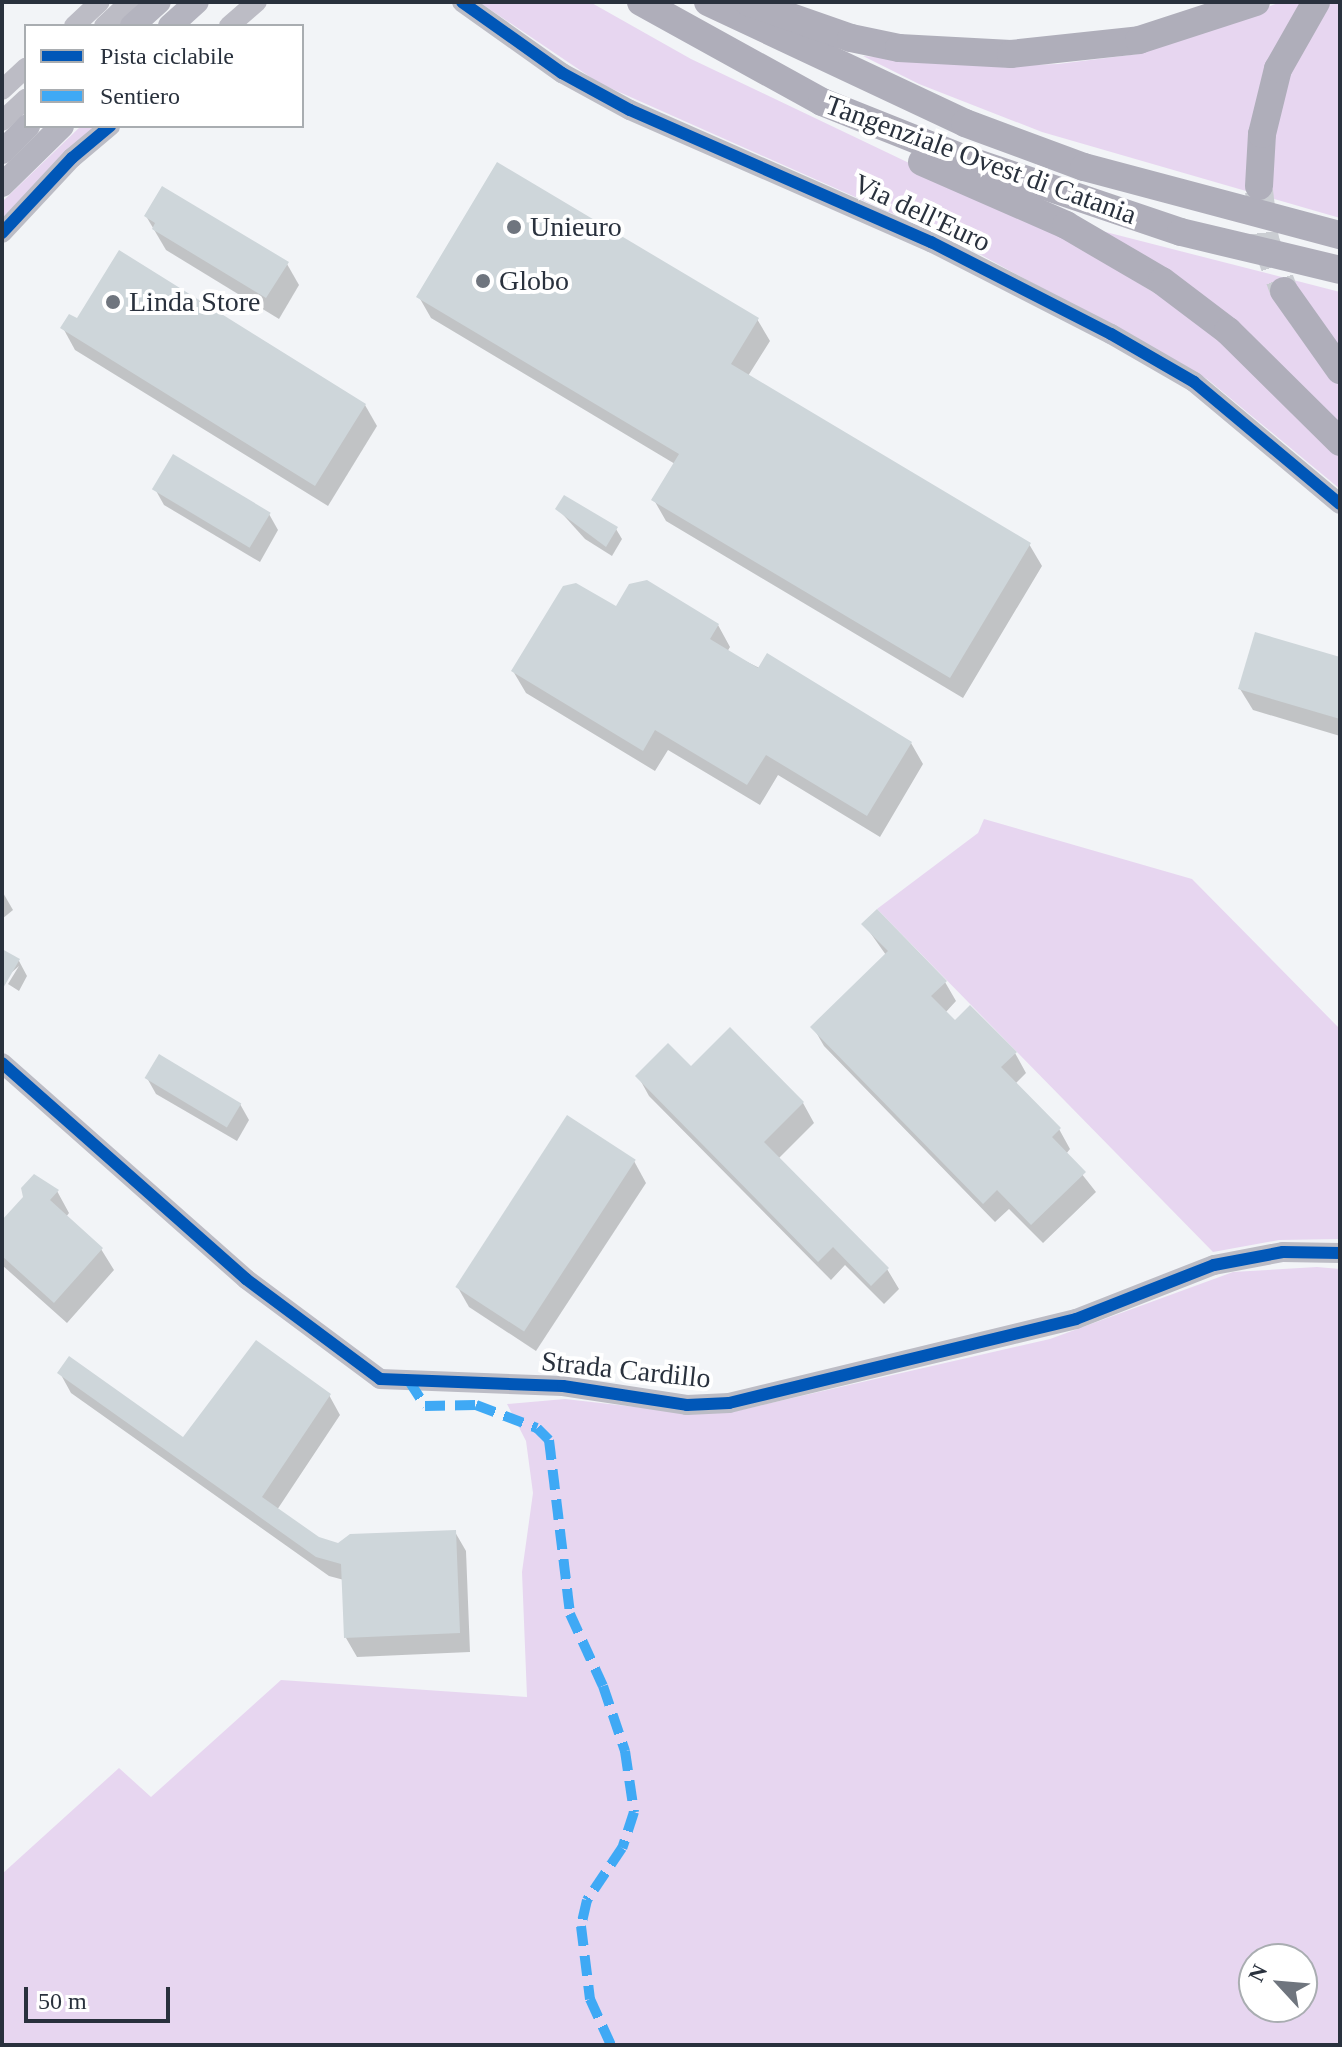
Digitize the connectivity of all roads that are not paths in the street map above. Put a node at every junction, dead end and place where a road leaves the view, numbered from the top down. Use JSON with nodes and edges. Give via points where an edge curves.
{"nodes":[{"id":1,"x":100,"y":2,"type":"edge"},
{"id":2,"x":130,"y":2,"type":"edge"},
{"id":3,"x":159,"y":2,"type":"edge"},
{"id":4,"x":197,"y":2,"type":"edge"},
{"id":5,"x":257,"y":2,"type":"edge"},
{"id":6,"x":462,"y":2,"type":"edge"},
{"id":7,"x":641,"y":2,"type":"edge"},
{"id":8,"x":708,"y":2,"type":"edge"},
{"id":9,"x":748,"y":2,"type":"edge"},
{"id":10,"x":1256,"y":2,"type":"edge"},
{"id":11,"x":1316,"y":2,"type":"edge"},
{"id":12,"x":76,"y":24,"type":"edge"},
{"id":13,"x":106,"y":24,"type":"edge"},
{"id":14,"x":134,"y":24,"type":"edge"},
{"id":15,"x":172,"y":24,"type":"edge"},
{"id":16,"x":231,"y":24,"type":"edge"},
{"id":17,"x":24,"y":70,"type":"edge"},
{"id":18,"x":2,"y":90,"type":"edge"},
{"id":19,"x":24,"y":101,"type":"edge"},
{"id":20,"x":822,"y":102,"type":"junction"},
{"id":21,"x":2,"y":121,"type":"edge"},
{"id":22,"x":26,"y":128,"type":"edge"},
{"id":23,"x":60,"y":128,"type":"edge"},
{"id":24,"x":108,"y":128,"type":"edge"},
{"id":25,"x":2,"y":152,"type":"edge"},
{"id":26,"x":2,"y":185,"type":"edge"},
{"id":27,"x":1259,"y":186,"type":"tunnel mouth"},
{"id":28,"x":2,"y":233,"type":"edge"},
{"id":29,"x":1340,"y":235,"type":"edge"},
{"id":30,"x":1340,"y":270,"type":"edge"},
{"id":31,"x":1284,"y":291,"type":"tunnel mouth"},
{"id":32,"x":1340,"y":370,"type":"edge"},
{"id":33,"x":1340,"y":442,"type":"edge"},
{"id":34,"x":1340,"y":504,"type":"edge"},
{"id":35,"x":2,"y":1063,"type":"edge"},
{"id":36,"x":1340,"y":1253,"type":"edge"}],
"edges":[{"from":1,"to":12,"type":"street"},
{"from":2,"to":13,"type":"street"},
{"from":3,"to":14,"type":"main road"},
{"from":4,"to":15,"type":"main road"},
{"from":5,"to":16,"type":"street"},
{"from":6,"to":34,"type":"street","name":"Via dell'Euro","via":[[562,73],[630,110],[931,242],[1125,342],[1194,382]]},
{"from":7,"to":20,"type":"highway","name":"Tangenziale Ovest di Catania"},
{"from":8,"to":29,"type":"highway","name":"Tangenziale Ovest di Catania","via":[[866,80],[1025,145],[1190,198]]},
{"from":9,"to":10,"type":"highway","via":[[851,38],[899,48],[1011,54],[1139,40]]},
{"from":11,"to":27,"type":"highway","via":[[1275,80],[1262,134]]},
{"from":17,"to":18,"type":"street"},
{"from":19,"to":21,"type":"street"},
{"from":20,"to":30,"type":"highway","name":"Tangenziale Ovest di Catania","via":[[1069,196],[1181,232]]},
{"from":20,"to":33,"type":"highway","via":[[893,150],[1066,225],[1162,281],[1228,331]]},
{"from":22,"to":25,"type":"main road"},
{"from":23,"to":26,"type":"main road"},
{"from":24,"to":28,"type":"street"},
{"from":31,"to":32,"type":"highway"},
{"from":35,"to":36,"type":"street","name":"Strada Cardillo","via":[[246,1279],[380,1379],[563,1386],[687,1405],[729,1403],[1076,1319],[1214,1265],[1283,1252]]}]}
